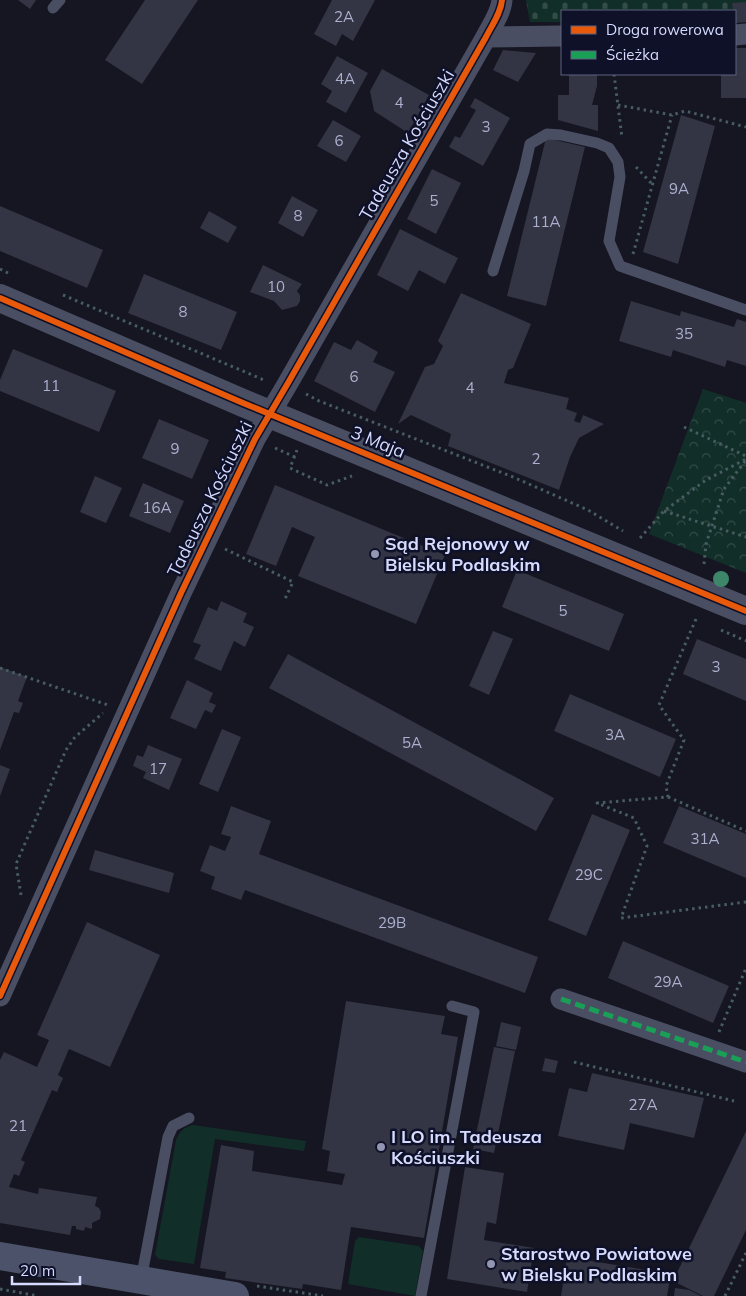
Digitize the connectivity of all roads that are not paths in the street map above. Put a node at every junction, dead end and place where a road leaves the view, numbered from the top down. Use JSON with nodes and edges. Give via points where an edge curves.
{"nodes":[{"id":1,"x":502,"y":0,"type":"edge"},
{"id":2,"x":561,"y":36,"type":"edge"},
{"id":3,"x":486,"y":37,"type":"junction"},
{"id":4,"x":493,"y":271,"type":"dead end"},
{"id":5,"x":0,"y":299,"type":"edge"},
{"id":6,"x":746,"y":310,"type":"edge"},
{"id":7,"x":269,"y":413,"type":"junction"},
{"id":8,"x":746,"y":611,"type":"edge"},
{"id":9,"x":0,"y":996,"type":"edge"},
{"id":10,"x":562,"y":999,"type":"dead end"},
{"id":11,"x":452,"y":1006,"type":"dead end"},
{"id":12,"x":746,"y":1062,"type":"edge"},
{"id":13,"x":189,"y":1118,"type":"dead end"},
{"id":14,"x":0,"y":1256,"type":"edge"},
{"id":15,"x":141,"y":1280,"type":"junction"},
{"id":16,"x":235,"y":1296,"type":"edge"},
{"id":17,"x":420,"y":1296,"type":"edge"}],
"edges":[{"from":1,"to":3,"type":"street","name":"Tadeusza Kościuszki"},
{"from":2,"to":3,"type":"street"},
{"from":3,"to":7,"type":"street","name":"Tadeusza Kościuszki"},
{"from":4,"to":6,"type":"lane","via":[[530,144],[547,134],[561,135],[609,148],[618,162],[620,177],[609,241],[620,266]]},
{"from":5,"to":7,"type":"street","name":"3 Maja"},
{"from":7,"to":8,"type":"street","name":"3 Maja"},
{"from":7,"to":9,"type":"street","name":"Tadeusza Kościuszki","via":[[181,593]]},
{"from":10,"to":12,"type":"street"},
{"from":11,"to":17,"type":"lane","via":[[474,1012]]},
{"from":13,"to":15,"type":"lane","via":[[173,1126],[168,1137]]},
{"from":14,"to":15,"type":"main road"},
{"from":15,"to":16,"type":"main road"}]}
